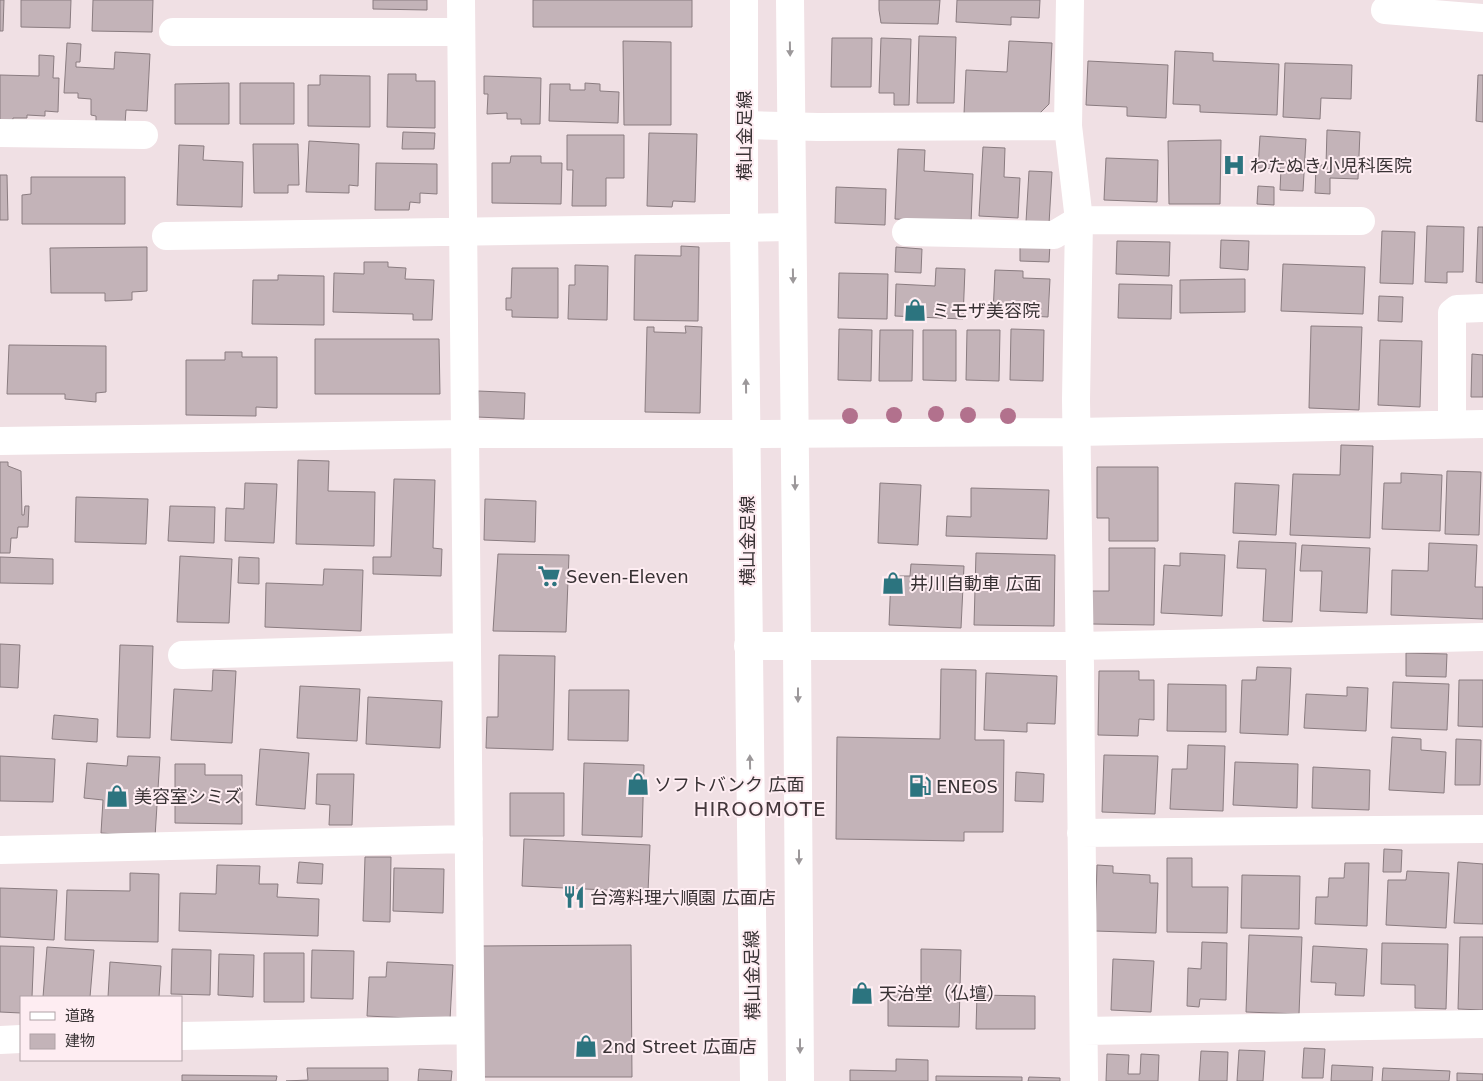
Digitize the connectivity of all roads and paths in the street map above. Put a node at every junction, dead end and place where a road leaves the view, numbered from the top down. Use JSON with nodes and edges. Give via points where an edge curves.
{"nodes":[{"id":1,"x":461,"y":0,"type":"edge"},
{"id":2,"x":744,"y":0,"type":"edge"},
{"id":3,"x":790,"y":0,"type":"edge"},
{"id":4,"x":1070,"y":0,"type":"edge"},
{"id":5,"x":1385,"y":10,"type":"dead end"},
{"id":6,"x":1483,"y":18,"type":"edge"},
{"id":7,"x":173,"y":32,"type":"dead end"},
{"id":8,"x":461,"y":32,"type":"junction"},
{"id":9,"x":745,"y":125,"type":"junction"},
{"id":10,"x":791,"y":126,"type":"junction"},
{"id":11,"x":1068,"y":126,"type":"junction"},
{"id":12,"x":0,"y":133,"type":"edge"},
{"id":13,"x":144,"y":135,"type":"dead end"},
{"id":14,"x":1079,"y":220,"type":"junction"},
{"id":15,"x":1361,"y":221,"type":"dead end"},
{"id":16,"x":792,"y":227,"type":"junction"},
{"id":17,"x":744,"y":228,"type":"junction"},
{"id":18,"x":906,"y":232,"type":"dead end"},
{"id":19,"x":463,"y":233,"type":"junction"},
{"id":20,"x":166,"y":236,"type":"dead end"},
{"id":21,"x":1483,"y":308,"type":"edge"},
{"id":22,"x":1452,"y":424,"type":"junction"},
{"id":23,"x":1483,"y":424,"type":"edge"},
{"id":24,"x":1076,"y":432,"type":"junction"},
{"id":25,"x":465,"y":434,"type":"junction"},
{"id":26,"x":747,"y":434,"type":"junction"},
{"id":27,"x":794,"y":434,"type":"junction"},
{"id":28,"x":0,"y":441,"type":"edge"},
{"id":29,"x":1483,"y":637,"type":"edge"},
{"id":30,"x":748,"y":646,"type":"junction"},
{"id":31,"x":797,"y":646,"type":"junction"},
{"id":32,"x":1079,"y":646,"type":"junction"},
{"id":33,"x":467,"y":647,"type":"junction"},
{"id":34,"x":182,"y":656,"type":"dead end"},
{"id":35,"x":1483,"y":829,"type":"edge"},
{"id":36,"x":1081,"y":833,"type":"junction"},
{"id":37,"x":469,"y":839,"type":"junction"},
{"id":38,"x":0,"y":850,"type":"edge"},
{"id":39,"x":1483,"y":1024,"type":"edge"},
{"id":40,"x":470,"y":1030,"type":"junction"},
{"id":41,"x":1084,"y":1031,"type":"junction"},
{"id":42,"x":182,"y":1036,"type":"edge"},
{"id":43,"x":0,"y":1040,"type":"edge"},
{"id":44,"x":20,"y":1040,"type":"edge"},
{"id":45,"x":471,"y":1081,"type":"edge"},
{"id":46,"x":754,"y":1081,"type":"edge"},
{"id":47,"x":800,"y":1081,"type":"edge"},
{"id":48,"x":1084,"y":1081,"type":"edge"}],
"edges":[{"from":1,"to":8,"type":"street"},
{"from":2,"to":9,"type":"street","name":"横山金足線"},
{"from":3,"to":10,"type":"street","one_way":true},
{"from":4,"to":11,"type":"street"},
{"from":5,"to":6,"type":"street"},
{"from":7,"to":8,"type":"street"},
{"from":8,"to":19,"type":"street"},
{"from":9,"to":10,"type":"street"},
{"from":9,"to":17,"type":"street","name":"横山金足線"},
{"from":10,"to":11,"type":"street"},
{"from":10,"to":16,"type":"street"},
{"from":11,"to":14,"type":"street"},
{"from":12,"to":13,"type":"street"},
{"from":14,"to":15,"type":"street"},
{"from":14,"to":18,"type":"street","via":[[1054,235]]},
{"from":14,"to":24,"type":"street"},
{"from":16,"to":17,"type":"street"},
{"from":16,"to":27,"type":"street","one_way":true},
{"from":17,"to":19,"type":"street"},
{"from":26,"to":17,"type":"street","name":"横山金足線","one_way":true},
{"from":19,"to":20,"type":"street"},
{"from":19,"to":25,"type":"street"},
{"from":21,"to":22,"type":"street","via":[[1457,308],[1452,313]]},
{"from":22,"to":23,"type":"street"},
{"from":22,"to":24,"type":"street"},
{"from":24,"to":27,"type":"street"},
{"from":24,"to":32,"type":"street"},
{"from":25,"to":26,"type":"street"},
{"from":25,"to":28,"type":"street"},
{"from":25,"to":33,"type":"street"},
{"from":26,"to":27,"type":"street"},
{"from":26,"to":30,"type":"street","name":"横山金足線"},
{"from":27,"to":31,"type":"street","one_way":true},
{"from":29,"to":32,"type":"street"},
{"from":30,"to":31,"type":"street"},
{"from":46,"to":30,"type":"street","name":"横山金足線","one_way":true},
{"from":31,"to":32,"type":"street"},
{"from":31,"to":47,"type":"street","one_way":true},
{"from":32,"to":36,"type":"street"},
{"from":33,"to":34,"type":"street"},
{"from":33,"to":37,"type":"street"},
{"from":35,"to":36,"type":"street"},
{"from":36,"to":41,"type":"street"},
{"from":37,"to":38,"type":"street"},
{"from":37,"to":40,"type":"street"},
{"from":39,"to":41,"type":"street"},
{"from":40,"to":42,"type":"street"},
{"from":40,"to":45,"type":"street"},
{"from":41,"to":48,"type":"street"},
{"from":43,"to":44,"type":"street"}]}
